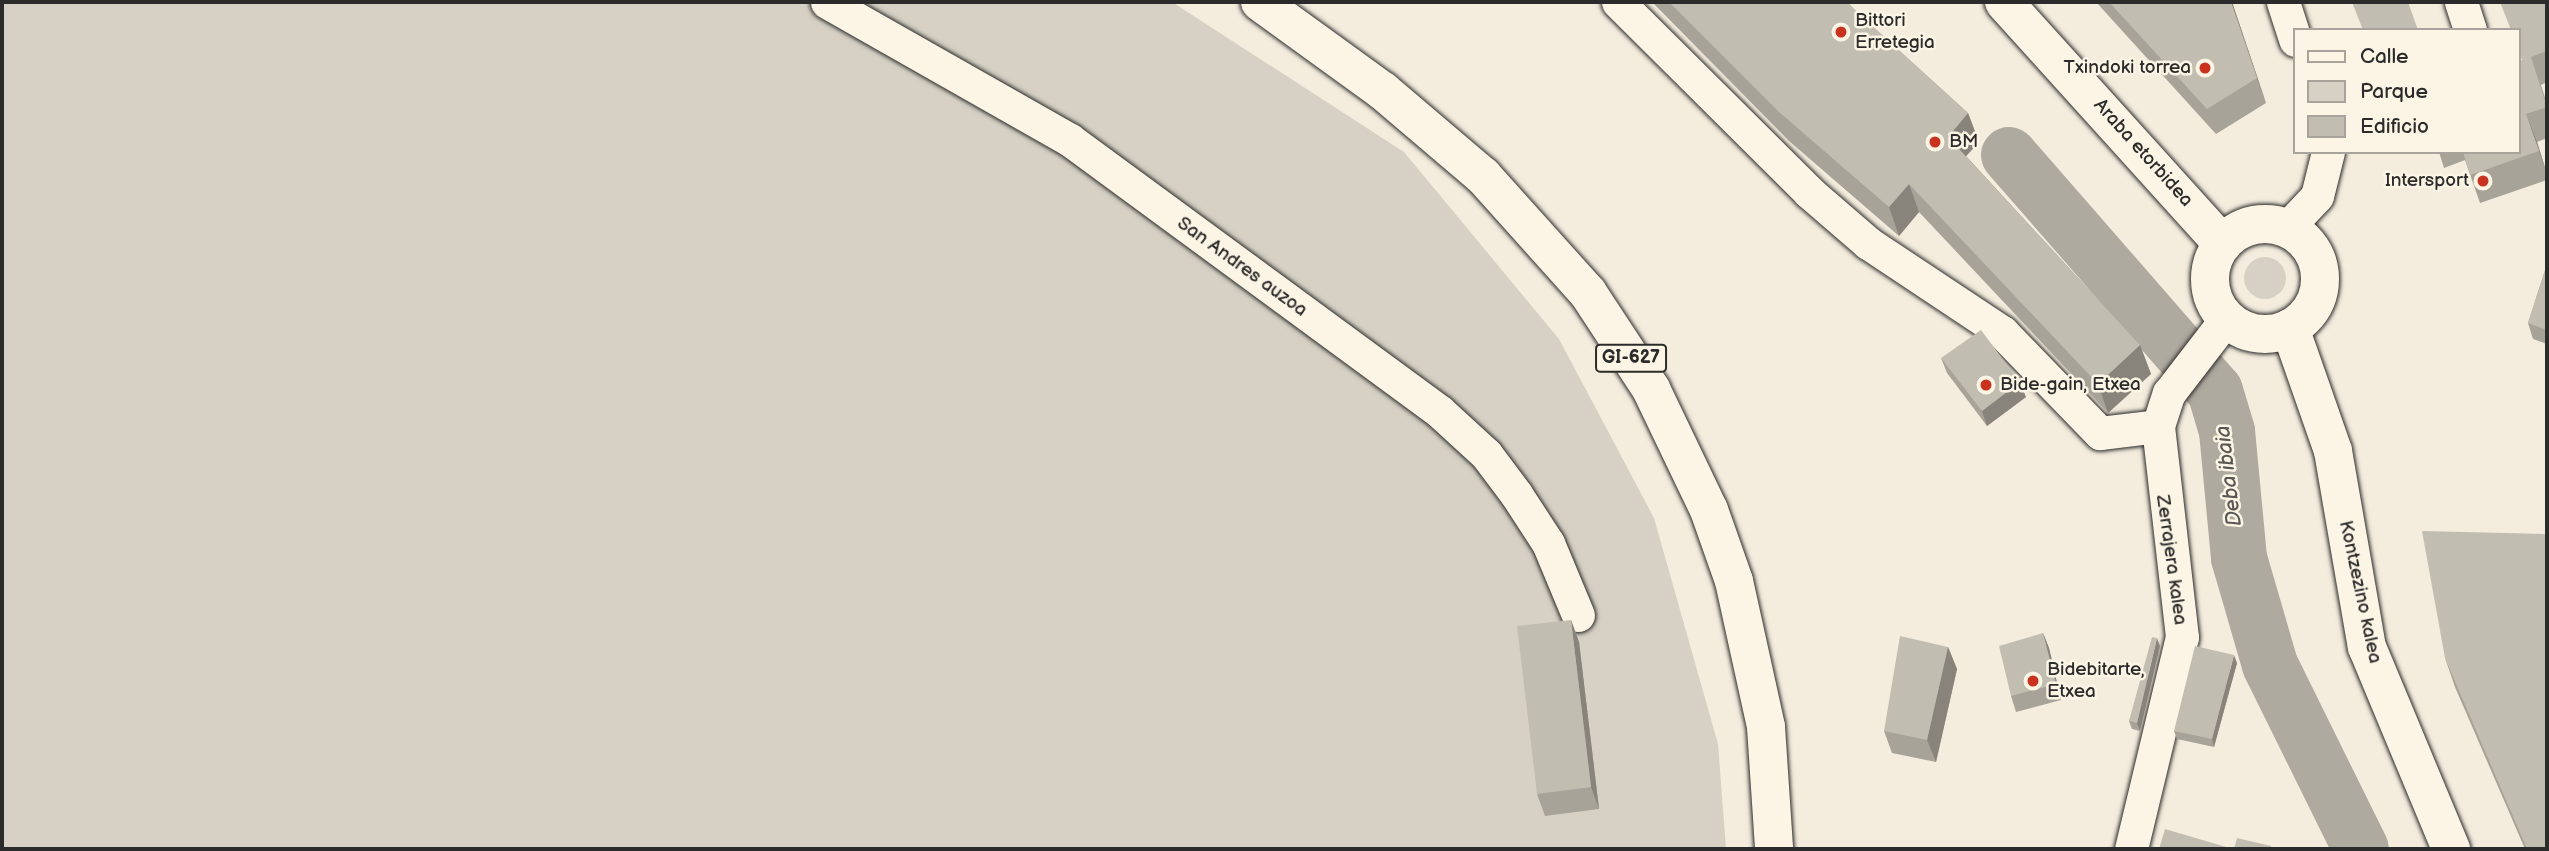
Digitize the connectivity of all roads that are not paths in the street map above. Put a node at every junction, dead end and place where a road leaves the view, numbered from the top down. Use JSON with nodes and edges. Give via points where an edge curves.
{"nodes":[{"id":1,"x":827,"y":2,"type":"edge"},
{"id":2,"x":1260,"y":2,"type":"edge"},
{"id":3,"x":1618,"y":2,"type":"edge"},
{"id":4,"x":2004,"y":2,"type":"edge"},
{"id":5,"x":2283,"y":2,"type":"edge"},
{"id":6,"x":2460,"y":2,"type":"edge"},
{"id":7,"x":2469,"y":28,"type":"edge"},
{"id":8,"x":2294,"y":37,"type":"edge"},
{"id":9,"x":2328,"y":154,"type":"edge"},
{"id":10,"x":2286,"y":229,"type":"junction"},
{"id":11,"x":2223,"y":244,"type":"junction"},
{"id":12,"x":2220,"y":325,"type":"junction"},
{"id":13,"x":2290,"y":328,"type":"junction"},
{"id":14,"x":2158,"y":426,"type":"junction"},
{"id":15,"x":1578,"y":615,"type":"dead end"},
{"id":16,"x":1774,"y":849,"type":"edge"},
{"id":17,"x":2131,"y":849,"type":"edge"},
{"id":18,"x":2451,"y":849,"type":"edge"}],
"edges":[{"from":1,"to":15,"type":"street","name":"San Andres auzoa","via":[[1069,140],[1439,411],[1486,454],[1516,494],[1548,542]]},
{"from":2,"to":16,"type":"street","number":"GI-627","via":[[1383,91],[1483,176],[1573,274],[1651,389],[1709,510],[1734,581],[1766,727]]},
{"from":3,"to":14,"type":"street","via":[[1809,192],[1868,243],[2002,332],[2100,433]]},
{"from":4,"to":11,"type":"street","name":"Araba etorbidea"},
{"from":5,"to":8,"type":"street"},
{"from":6,"to":7,"type":"street"},
{"from":9,"to":10,"type":"street","via":[[2317,196]]},
{"from":10,"to":11,"type":"street","via":[[2255,225]]},
{"from":10,"to":13,"type":"street","via":[[2308,246],[2320,282],[2311,309]]},
{"from":11,"to":12,"type":"street","via":[[2210,280]]},
{"from":12,"to":13,"type":"street","via":[[2259,334]]},
{"from":12,"to":14,"type":"street","name":"Zerrajera kalea","via":[[2169,393]]},
{"from":13,"to":18,"type":"street","name":"Kontzezino kalea","via":[[2333,451],[2367,647]]},
{"from":14,"to":17,"type":"street","name":"Zerrajera kalea","via":[[2182,637]]}]}
